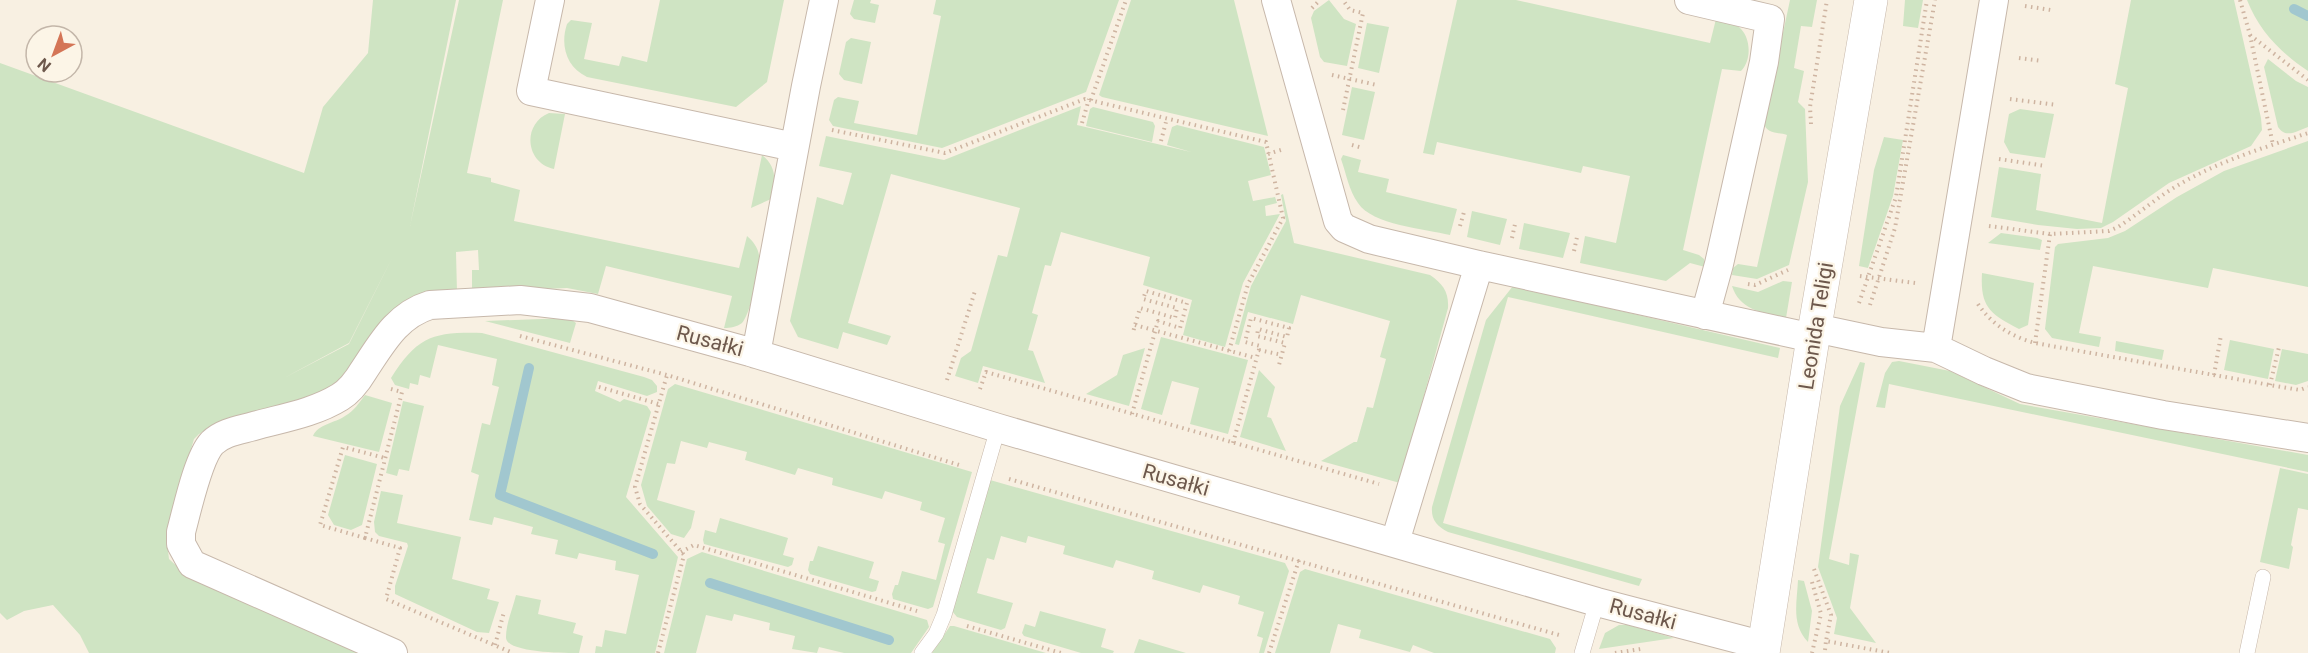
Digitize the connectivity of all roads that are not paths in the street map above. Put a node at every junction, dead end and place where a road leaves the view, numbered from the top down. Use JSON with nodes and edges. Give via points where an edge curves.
{"nodes":[{"id":1,"x":550,"y":0,"type":"edge"},
{"id":2,"x":824,"y":0,"type":"edge"},
{"id":3,"x":1276,"y":0,"type":"edge"},
{"id":4,"x":1689,"y":0,"type":"edge"},
{"id":5,"x":1871,"y":0,"type":"edge"},
{"id":6,"x":2006,"y":3,"type":"edge"},
{"id":7,"x":1772,"y":10,"type":"edge"},
{"id":8,"x":794,"y":147,"type":"junction"},
{"id":9,"x":1479,"y":265,"type":"junction"},
{"id":10,"x":1705,"y":315,"type":"junction"},
{"id":11,"x":1814,"y":333,"type":"junction"},
{"id":12,"x":1936,"y":348,"type":"junction"},
{"id":13,"x":756,"y":354,"type":"junction"},
{"id":14,"x":998,"y":429,"type":"junction"},
{"id":15,"x":2308,"y":438,"type":"edge"},
{"id":16,"x":1395,"y":542,"type":"junction"},
{"id":17,"x":2263,"y":577,"type":"dead end"},
{"id":18,"x":1598,"y":602,"type":"junction"},
{"id":19,"x":1764,"y":651,"type":"edge"},
{"id":20,"x":1582,"y":652,"type":"edge"},
{"id":21,"x":393,"y":653,"type":"edge"},
{"id":22,"x":922,"y":653,"type":"edge"},
{"id":23,"x":2247,"y":653,"type":"edge"}],
"edges":[{"from":1,"to":8,"type":"street","via":[[531,90]]},
{"from":2,"to":8,"type":"street"},
{"from":3,"to":9,"type":"street","via":[[1338,221],[1344,228],[1369,238]]},
{"from":4,"to":7,"type":"street"},
{"from":5,"to":11,"type":"street","name":"Leonida Teligi"},
{"from":6,"to":12,"type":"street"},
{"from":7,"to":10,"type":"street","via":[[1764,62]]},
{"from":8,"to":13,"type":"street"},
{"from":9,"to":10,"type":"street"},
{"from":9,"to":16,"type":"street"},
{"from":10,"to":11,"type":"street"},
{"from":11,"to":12,"type":"street"},
{"from":11,"to":19,"type":"street","name":"Leonida Teligi"},
{"from":12,"to":15,"type":"street","via":[[2026,388]]},
{"from":13,"to":14,"type":"street","name":"Rusałki"},
{"from":13,"to":21,"type":"street","name":"Rusałki","via":[[590,308],[520,300],[424,307],[394,327],[343,396],[316,410],[227,433],[213,442],[206,451],[181,532],[181,544],[192,564]]},
{"from":14,"to":16,"type":"street","name":"Rusałki"},
{"from":14,"to":22,"type":"lane","via":[[942,619]]},
{"from":16,"to":18,"type":"street","name":"Rusałki"},
{"from":17,"to":23,"type":"lane"},
{"from":18,"to":19,"type":"street","name":"Rusałki"},
{"from":18,"to":20,"type":"lane"}]}
